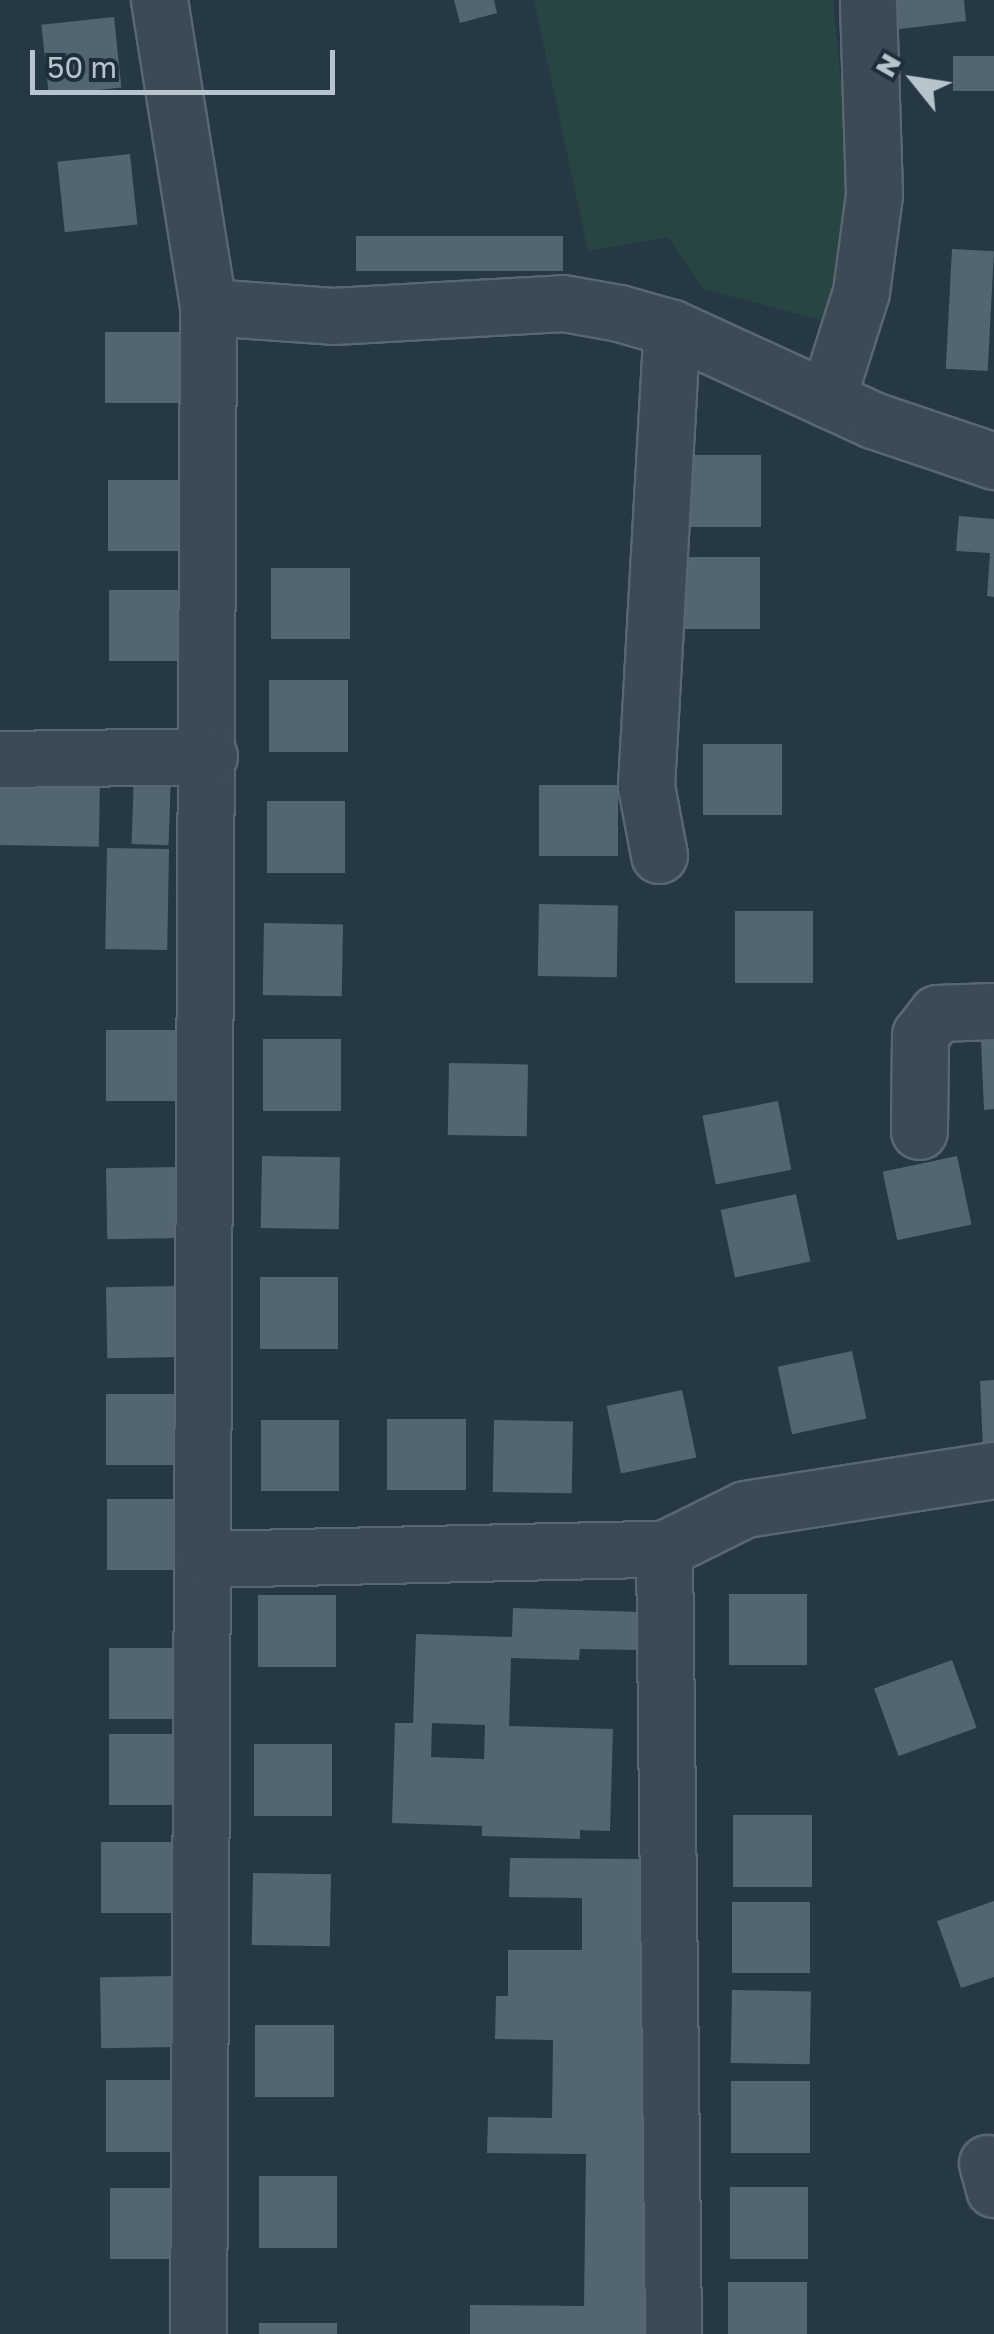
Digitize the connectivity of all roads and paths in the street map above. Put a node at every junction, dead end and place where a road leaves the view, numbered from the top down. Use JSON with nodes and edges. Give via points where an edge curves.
{"nodes":[{"id":1,"x":159,"y":0,"type":"edge"},
{"id":2,"x":868,"y":0,"type":"edge"},
{"id":3,"x":208,"y":307,"type":"junction"},
{"id":4,"x":672,"y":328,"type":"junction"},
{"id":5,"x":827,"y":399,"type":"junction"},
{"id":6,"x":994,"y":461,"type":"edge"},
{"id":7,"x":210,"y":756,"type":"junction"},
{"id":8,"x":0,"y":758,"type":"edge"},
{"id":9,"x":659,"y":854,"type":"dead end"},
{"id":10,"x":994,"y":1011,"type":"edge"},
{"id":11,"x":918,"y":1131,"type":"dead end"},
{"id":12,"x":994,"y":1470,"type":"edge"},
{"id":13,"x":664,"y":1549,"type":"junction"},
{"id":14,"x":206,"y":1559,"type":"junction"},
{"id":15,"x":198,"y":2334,"type":"edge"},
{"id":16,"x":673,"y":2334,"type":"edge"}],
"edges":[{"from":1,"to":3,"type":"street"},
{"from":2,"to":5,"type":"street","via":[[874,194],[861,292]]},
{"from":3,"to":4,"type":"street","via":[[333,316],[564,303]]},
{"from":3,"to":7,"type":"street"},
{"from":4,"to":5,"type":"street"},
{"from":4,"to":9,"type":"street","via":[[646,786]]},
{"from":5,"to":6,"type":"street"},
{"from":7,"to":8,"type":"street"},
{"from":7,"to":14,"type":"street"},
{"from":10,"to":11,"type":"street","via":[[937,1014],[920,1035]]},
{"from":12,"to":13,"type":"street","via":[[745,1509]]},
{"from":13,"to":14,"type":"street"},
{"from":13,"to":16,"type":"street"},
{"from":14,"to":15,"type":"street"}]}
